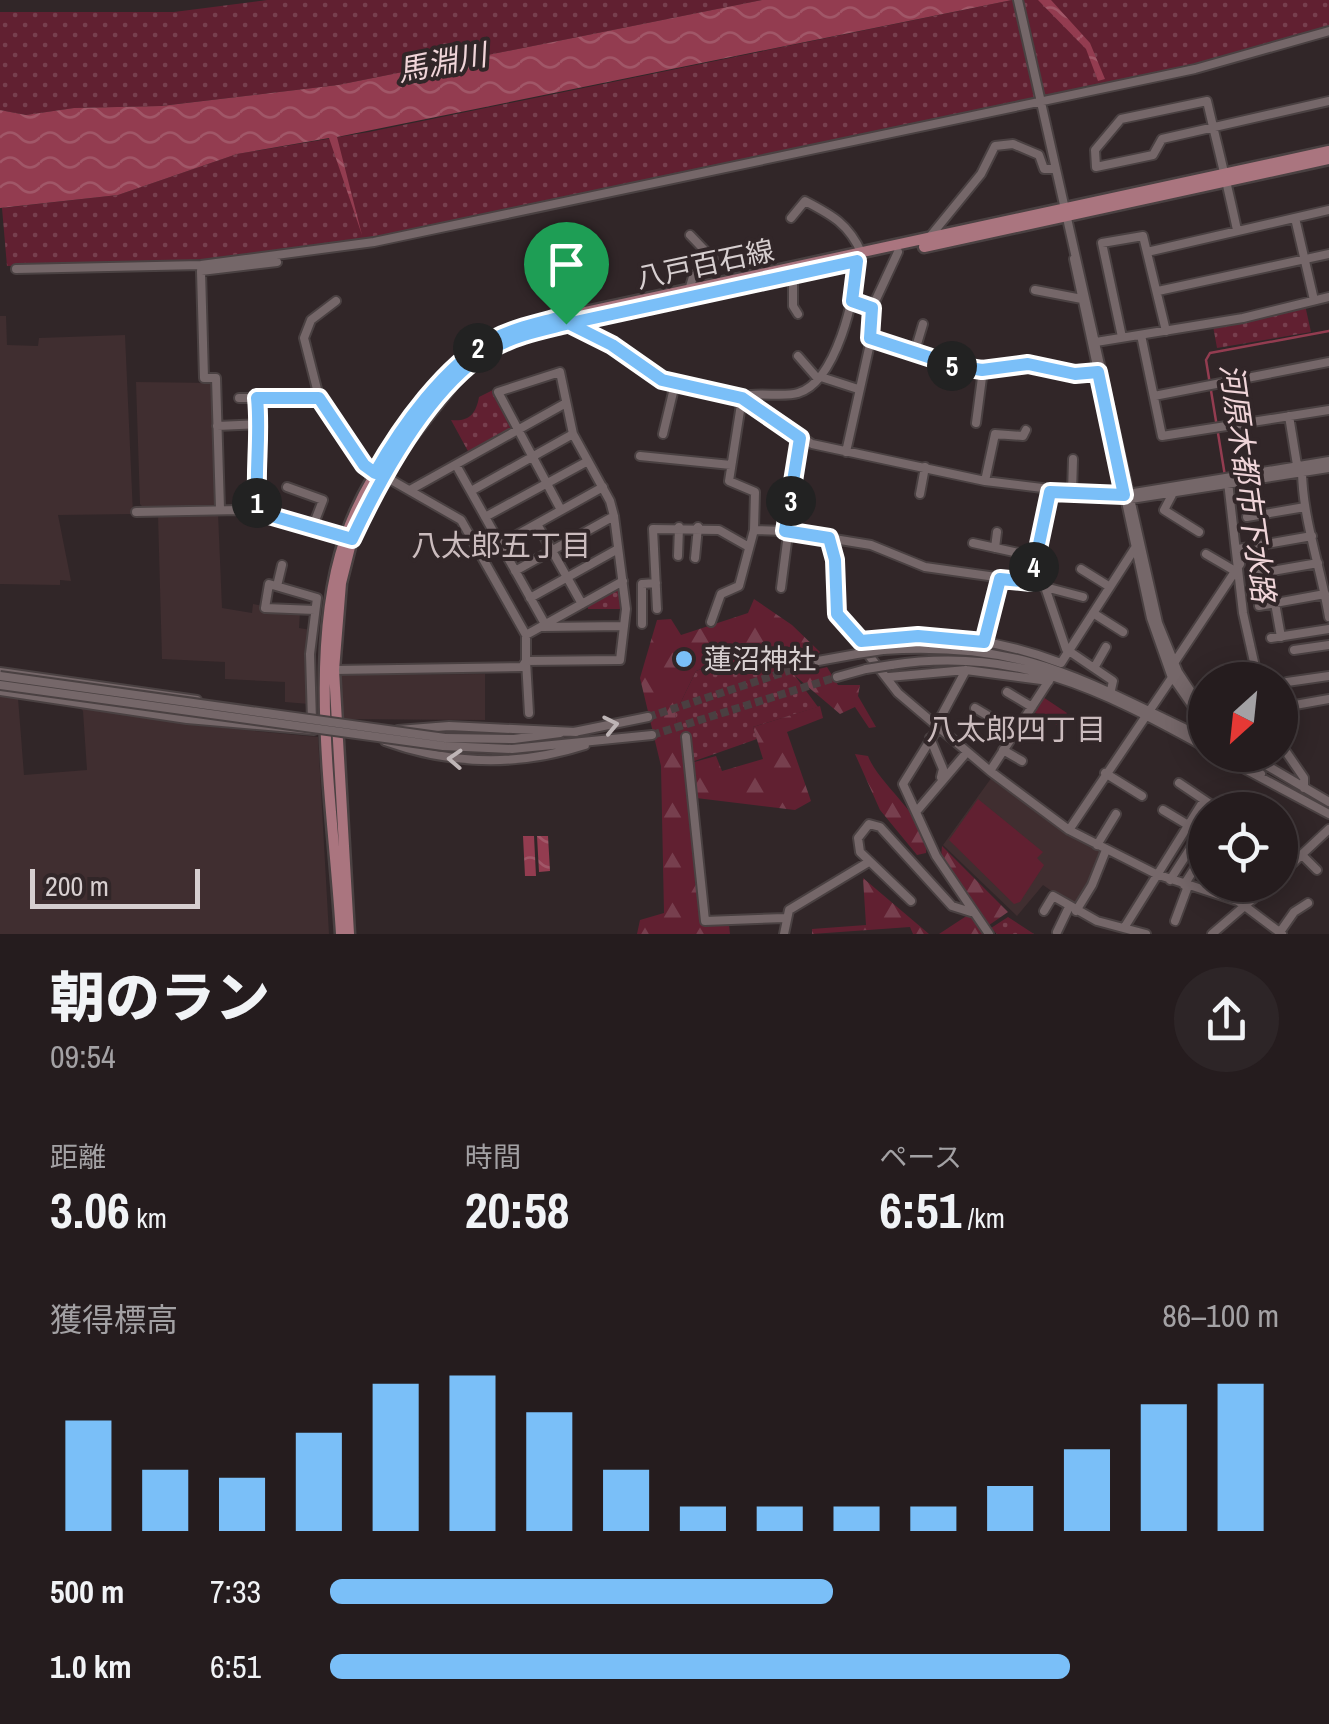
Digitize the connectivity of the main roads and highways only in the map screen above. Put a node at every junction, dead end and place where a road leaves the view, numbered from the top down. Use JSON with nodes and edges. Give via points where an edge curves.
{"nodes":[{"id":1,"x":1329,"y":151,"type":"edge"},
{"id":2,"x":1329,"y":159,"type":"edge"},
{"id":3,"x":1225,"y":178,"type":"junction"},
{"id":4,"x":1067,"y":212,"type":"junction"},
{"id":5,"x":859,"y":257,"type":"junction"},
{"id":6,"x":562,"y":321,"type":"junction"},
{"id":7,"x":349,"y":538,"type":"junction"},
{"id":8,"x":333,"y":728,"type":"junction"},
{"id":9,"x":342,"y":934,"type":"edge"},
{"id":10,"x":349,"y":934,"type":"edge"}],
"edges":[{"from":1,"to":3,"type":"main road","name":"八戸百石線"},
{"from":2,"to":3,"type":"main road","name":"八戸百石線"},
{"from":3,"to":4,"type":"main road","name":"八戸百石線"},
{"from":4,"to":5,"type":"main road","name":"八戸百石線"},
{"from":4,"to":5,"type":"main road","name":"八戸百石線"},
{"from":5,"to":6,"type":"main road","name":"八戸百石線"},
{"from":5,"to":6,"type":"main road","name":"八戸百石線"},
{"from":6,"to":7,"type":"main road","name":"八戸百石線","via":[[509,332],[478,348],[438,388],[379,475]]},
{"from":7,"to":8,"type":"main road","name":"八戸百石線","via":[[340,583]]},
{"from":7,"to":8,"type":"main road","name":"八戸百石線","via":[[327,623]]},
{"from":8,"to":9,"type":"main road","name":"八戸百石線"},
{"from":8,"to":10,"type":"main road","name":"八戸百石線"}]}
